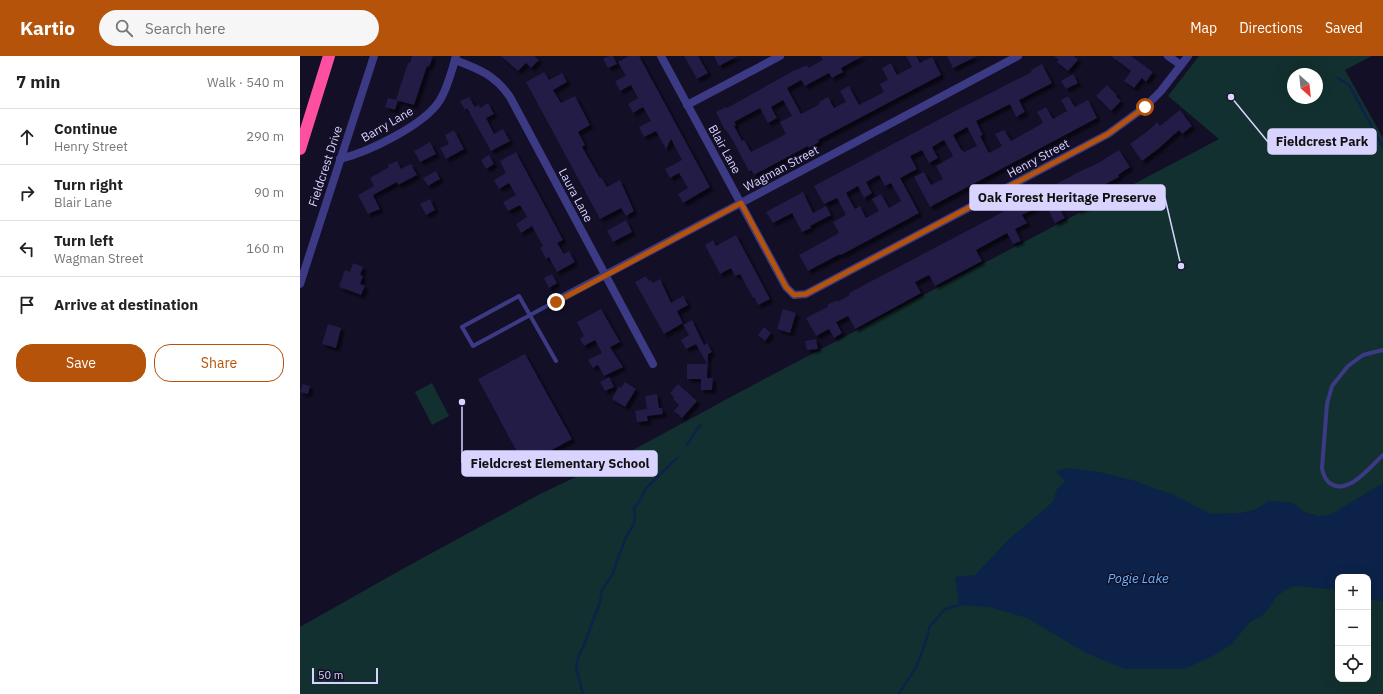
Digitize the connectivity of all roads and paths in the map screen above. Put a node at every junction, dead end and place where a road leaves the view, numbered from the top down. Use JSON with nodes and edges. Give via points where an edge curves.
{"nodes":[{"id":1,"x":329,"y":56,"type":"edge"},
{"id":2,"x":374,"y":56,"type":"edge"},
{"id":3,"x":661,"y":56,"type":"edge"},
{"id":4,"x":780,"y":56,"type":"edge"},
{"id":5,"x":1018,"y":56,"type":"edge"},
{"id":6,"x":1168,"y":56,"type":"edge"},
{"id":7,"x":1188,"y":56,"type":"edge"},
{"id":8,"x":455,"y":58,"type":"edge"},
{"id":9,"x":1181,"y":65,"type":"junction"},
{"id":10,"x":688,"y":105,"type":"junction"},
{"id":11,"x":300,"y":149,"type":"edge"},
{"id":12,"x":340,"y":159,"type":"junction"},
{"id":13,"x":741,"y":203,"type":"junction"},
{"id":14,"x":606,"y":276,"type":"junction"},
{"id":15,"x":300,"y":284,"type":"edge"},
{"id":16,"x":794,"y":295,"type":"joint"},
{"id":17,"x":556,"y":302,"type":"joint"},
{"id":18,"x":530,"y":315,"type":"junction"},
{"id":19,"x":1383,"y":350,"type":"edge"},
{"id":20,"x":556,"y":361,"type":"dead end"},
{"id":21,"x":654,"y":364,"type":"dead end"},
{"id":22,"x":1383,"y":455,"type":"edge"}],
"edges":[{"from":1,"to":11,"type":"highway"},
{"from":2,"to":12,"type":"street","name":"Fieldcrest Drive"},
{"from":3,"to":10,"type":"street","name":"Blair Lane"},
{"from":4,"to":10,"type":"street"},
{"from":5,"to":13,"type":"street","name":"Wagman Street"},
{"from":6,"to":9,"type":"street"},
{"from":7,"to":9,"type":"street","name":"Henry Street"},
{"from":8,"to":12,"type":"street","name":"Barry Lane","via":[[440,100],[432,110],[416,124],[365,151]]},
{"from":8,"to":14,"type":"street","name":"Laura Lane","via":[[490,75],[506,91]]},
{"from":9,"to":16,"type":"street","name":"Henry Street","via":[[1145,107],[1108,134],[806,294]]},
{"from":10,"to":13,"type":"street","name":"Blair Lane"},
{"from":12,"to":15,"type":"street","name":"Fieldcrest Drive"},
{"from":13,"to":14,"type":"street","name":"Wagman Street"},
{"from":13,"to":16,"type":"street","name":"Blair Lane","via":[[786,287]]},
{"from":14,"to":17,"type":"street","name":"Wagman Street"},
{"from":14,"to":21,"type":"street","name":"Laura Lane"},
{"from":17,"to":18,"type":"lane"},
{"from":18,"to":18,"type":"lane","via":[[473,346],[462,327],[519,296]]},
{"from":18,"to":20,"type":"lane"},
{"from":19,"to":22,"type":"lane","via":[[1363,355],[1353,362],[1332,386],[1327,404],[1323,475],[1327,482],[1334,485],[1352,484]]}]}
